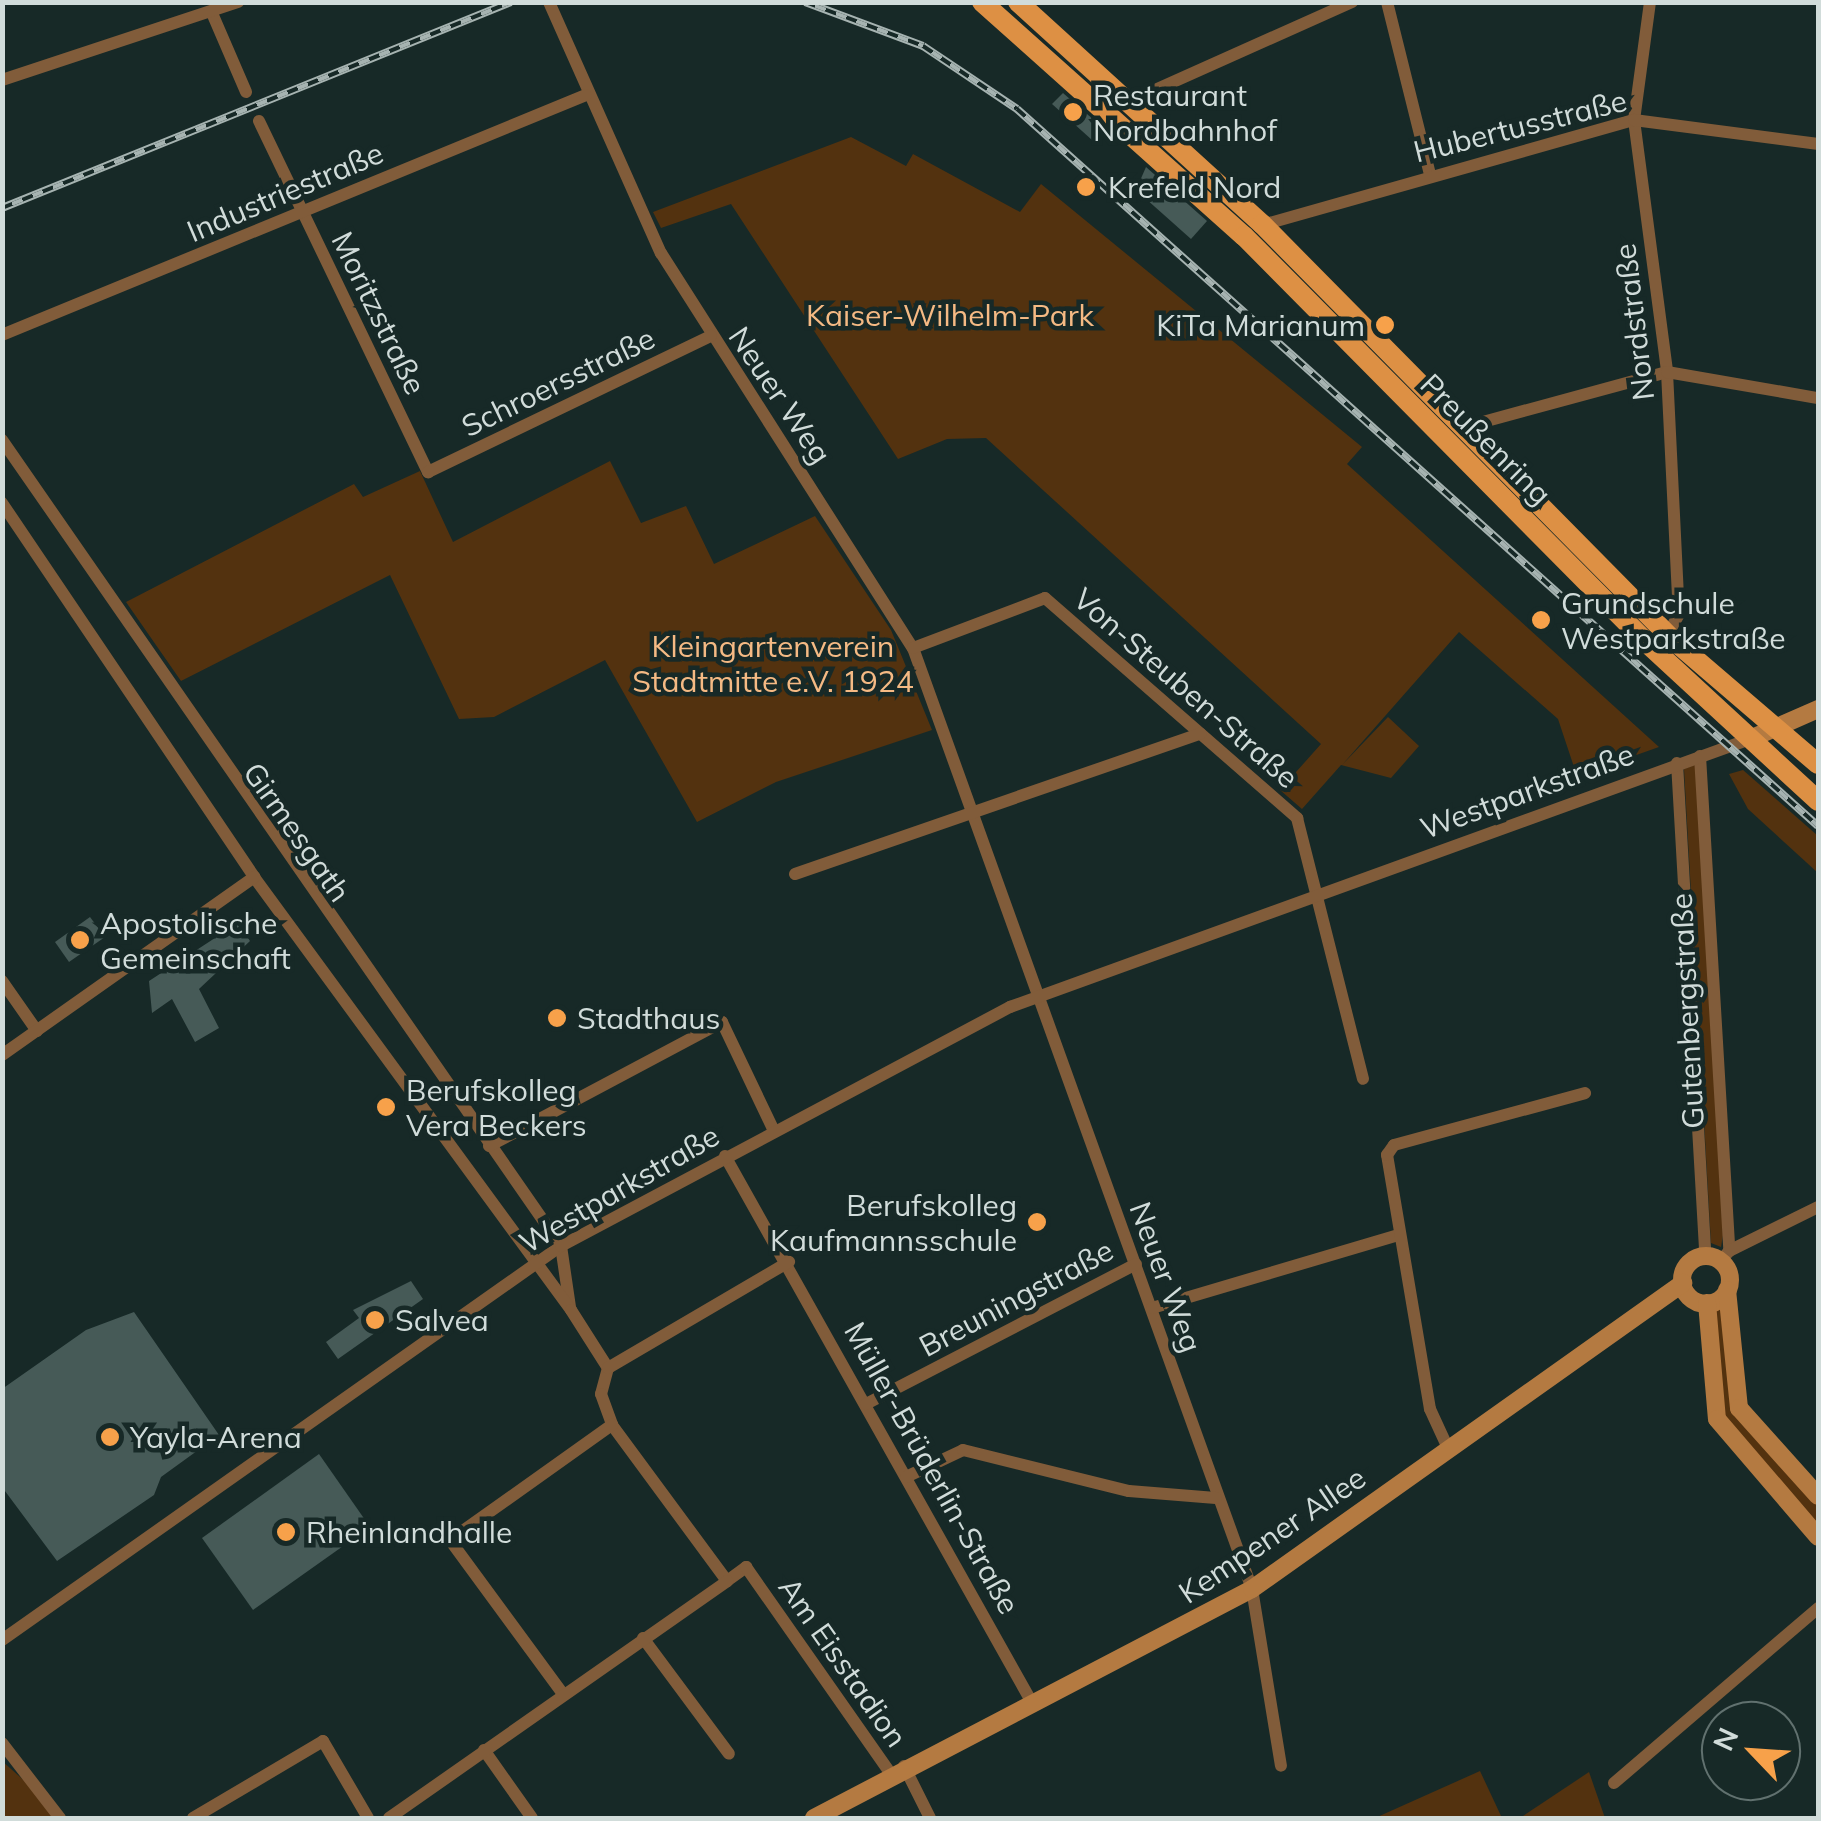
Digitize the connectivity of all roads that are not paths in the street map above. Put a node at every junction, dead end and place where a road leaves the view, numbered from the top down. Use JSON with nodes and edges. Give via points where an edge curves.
{"nodes":[{"id":1,"x":238,"y":2,"type":"edge"},
{"id":2,"x":548,"y":2,"type":"edge"},
{"id":3,"x":982,"y":2,"type":"edge"},
{"id":4,"x":1018,"y":2,"type":"edge"},
{"id":5,"x":1352,"y":2,"type":"edge"},
{"id":6,"x":1387,"y":2,"type":"edge"},
{"id":7,"x":1650,"y":2,"type":"edge"},
{"id":8,"x":212,"y":12,"type":"junction"},
{"id":9,"x":2,"y":80,"type":"edge"},
{"id":10,"x":246,"y":92,"type":"dead end"},
{"id":11,"x":586,"y":95,"type":"junction"},
{"id":12,"x":1128,"y":102,"type":"junction"},
{"id":13,"x":1112,"y":118,"type":"junction"},
{"id":14,"x":1634,"y":120,"type":"junction"},
{"id":15,"x":259,"y":121,"type":"dead end"},
{"id":16,"x":1818,"y":144,"type":"edge"},
{"id":17,"x":1430,"y":174,"type":"junction"},
{"id":18,"x":302,"y":212,"type":"junction"},
{"id":19,"x":1262,"y":224,"type":"junction"},
{"id":20,"x":1244,"y":236,"type":"junction"},
{"id":21,"x":2,"y":335,"type":"edge"},
{"id":22,"x":711,"y":336,"type":"junction"},
{"id":23,"x":1667,"y":372,"type":"junction"},
{"id":24,"x":1818,"y":398,"type":"edge"},
{"id":25,"x":1451,"y":433,"type":"junction"},
{"id":26,"x":2,"y":440,"type":"edge"},
{"id":27,"x":428,"y":472,"type":"joint"},
{"id":28,"x":2,"y":504,"type":"edge"},
{"id":29,"x":1668,"y":634,"type":"junction"},
{"id":30,"x":913,"y":648,"type":"junction"},
{"id":31,"x":1818,"y":709,"type":"edge"},
{"id":32,"x":1776,"y":728,"type":"junction"},
{"id":33,"x":1200,"y":734,"type":"junction"},
{"id":34,"x":1750,"y":739,"type":"junction"},
{"id":35,"x":1700,"y":756,"type":"junction"},
{"id":36,"x":1677,"y":763,"type":"junction"},
{"id":37,"x":1818,"y":764,"type":"edge"},
{"id":38,"x":1818,"y":801,"type":"edge"},
{"id":39,"x":973,"y":812,"type":"junction"},
{"id":40,"x":794,"y":874,"type":"dead end"},
{"id":41,"x":254,"y":877,"type":"junction"},
{"id":42,"x":1321,"y":892,"type":"junction"},
{"id":43,"x":2,"y":982,"type":"edge"},
{"id":44,"x":1038,"y":993,"type":"junction"},
{"id":45,"x":37,"y":1031,"type":"junction"},
{"id":46,"x":2,"y":1055,"type":"edge"},
{"id":47,"x":1363,"y":1079,"type":"dead end"},
{"id":48,"x":1585,"y":1094,"type":"dead end"},
{"id":49,"x":772,"y":1130,"type":"junction"},
{"id":50,"x":489,"y":1146,"type":"junction"},
{"id":51,"x":725,"y":1156,"type":"junction"},
{"id":52,"x":1818,"y":1207,"type":"edge"},
{"id":53,"x":1398,"y":1235,"type":"junction"},
{"id":54,"x":561,"y":1246,"type":"junction"},
{"id":55,"x":1718,"y":1256,"type":"junction"},
{"id":56,"x":790,"y":1262,"type":"junction"},
{"id":57,"x":1136,"y":1264,"type":"junction"},
{"id":58,"x":532,"y":1266,"type":"junction"},
{"id":59,"x":1683,"y":1283,"type":"junction"},
{"id":60,"x":1728,"y":1290,"type":"junction"},
{"id":61,"x":1707,"y":1304,"type":"junction"},
{"id":62,"x":1152,"y":1308,"type":"junction"},
{"id":63,"x":571,"y":1310,"type":"junction"},
{"id":64,"x":608,"y":1368,"type":"junction"},
{"id":65,"x":866,"y":1404,"type":"junction"},
{"id":66,"x":612,"y":1425,"type":"junction"},
{"id":67,"x":1447,"y":1446,"type":"junction"},
{"id":68,"x":906,"y":1476,"type":"junction"},
{"id":69,"x":1818,"y":1496,"type":"edge"},
{"id":70,"x":1216,"y":1498,"type":"junction"},
{"id":71,"x":1818,"y":1537,"type":"edge"},
{"id":72,"x":727,"y":1581,"type":"junction"},
{"id":73,"x":1252,"y":1589,"type":"junction"},
{"id":74,"x":1817,"y":1617,"type":"edge"},
{"id":75,"x":643,"y":1638,"type":"junction"},
{"id":76,"x":2,"y":1640,"type":"edge"},
{"id":77,"x":562,"y":1694,"type":"junction"},
{"id":78,"x":1030,"y":1699,"type":"junction"},
{"id":79,"x":2,"y":1743,"type":"edge"},
{"id":80,"x":484,"y":1750,"type":"junction"},
{"id":81,"x":730,"y":1754,"type":"dead end"},
{"id":82,"x":1282,"y":1766,"type":"dead end"},
{"id":83,"x":898,"y":1770,"type":"junction"},
{"id":84,"x":1614,"y":1783,"type":"dead end"},
{"id":85,"x":60,"y":1818,"type":"edge"},
{"id":86,"x":193,"y":1818,"type":"edge"},
{"id":87,"x":368,"y":1818,"type":"edge"},
{"id":88,"x":389,"y":1818,"type":"edge"},
{"id":89,"x":532,"y":1818,"type":"edge"},
{"id":90,"x":814,"y":1818,"type":"edge"},
{"id":91,"x":930,"y":1818,"type":"edge"}],
"edges":[{"from":1,"to":8,"type":"street"},
{"from":2,"to":11,"type":"street","name":"Neuer Weg"},
{"from":3,"to":13,"type":"main road","name":"Preußenring"},
{"from":4,"to":12,"type":"main road","name":"Preußenring"},
{"from":5,"to":12,"type":"street"},
{"from":6,"to":17,"type":"street"},
{"from":7,"to":14,"type":"street","name":"Nordstraße"},
{"from":8,"to":9,"type":"street"},
{"from":8,"to":10,"type":"street"},
{"from":11,"to":18,"type":"street","name":"Industriestraße"},
{"from":11,"to":22,"type":"street","name":"Neuer Weg"},
{"from":12,"to":13,"type":"street"},
{"from":12,"to":19,"type":"main road","name":"Preußenring"},
{"from":13,"to":20,"type":"main road","name":"Preußenring"},
{"from":14,"to":16,"type":"street","name":"Hubertusstraße"},
{"from":14,"to":17,"type":"street","name":"Hubertusstraße"},
{"from":14,"to":23,"type":"street","name":"Nordstraße"},
{"from":15,"to":18,"type":"street","name":"Moritzstraße"},
{"from":17,"to":19,"type":"street","name":"Hubertusstraße"},
{"from":18,"to":21,"type":"street","name":"Industriestraße"},
{"from":18,"to":27,"type":"street","name":"Moritzstraße"},
{"from":19,"to":20,"type":"street","name":"Hubertusstraße"},
{"from":19,"to":25,"type":"main road","name":"Preußenring"},
{"from":20,"to":25,"type":"main road","name":"Preußenring"},
{"from":22,"to":27,"type":"street","name":"Schroersstraße"},
{"from":22,"to":30,"type":"street","name":"Neuer Weg"},
{"from":23,"to":24,"type":"street"},
{"from":23,"to":25,"type":"street"},
{"from":23,"to":29,"type":"street","name":"Nordstraße","via":[[1680,614]]},
{"from":25,"to":29,"type":"main road","name":"Preußenring"},
{"from":25,"to":34,"type":"main road","name":"Preußenring"},
{"from":26,"to":50,"type":"street","name":"Girmesgath"},
{"from":28,"to":41,"type":"street","name":"Girmesgath"},
{"from":29,"to":32,"type":"main road","name":"Preußenring"},
{"from":30,"to":33,"type":"street","name":"Von-Steuben-Straße","via":[[1044,598]]},
{"from":30,"to":39,"type":"street","name":"Neuer Weg"},
{"from":31,"to":32,"type":"street"},
{"from":32,"to":34,"type":"street"},
{"from":32,"to":37,"type":"main road","name":"Preußenring"},
{"from":33,"to":39,"type":"street"},
{"from":33,"to":42,"type":"street","name":"Von-Steuben-Straße","via":[[1297,818]]},
{"from":34,"to":35,"type":"street","name":"Westparkstraße"},
{"from":34,"to":38,"type":"main road","name":"Preußenring"},
{"from":35,"to":36,"type":"street","name":"Westparkstraße"},
{"from":35,"to":55,"type":"street","name":"Gutenbergstraße"},
{"from":36,"to":42,"type":"street","name":"Westparkstraße"},
{"from":36,"to":55,"type":"street","name":"Gutenbergstraße"},
{"from":39,"to":40,"type":"street"},
{"from":39,"to":44,"type":"street","name":"Neuer Weg"},
{"from":41,"to":45,"type":"street"},
{"from":41,"to":58,"type":"street","name":"Girmesgath"},
{"from":42,"to":44,"type":"street","name":"Westparkstraße"},
{"from":42,"to":47,"type":"street"},
{"from":43,"to":45,"type":"street"},
{"from":44,"to":49,"type":"street","name":"Westparkstraße"},
{"from":44,"to":57,"type":"street","name":"Neuer Weg"},
{"from":45,"to":46,"type":"street"},
{"from":48,"to":53,"type":"street","via":[[1394,1145],[1386,1168]]},
{"from":49,"to":50,"type":"street","via":[[722,1022]]},
{"from":49,"to":51,"type":"street","name":"Westparkstraße"},
{"from":50,"to":54,"type":"street","name":"Girmesgath"},
{"from":51,"to":54,"type":"street","name":"Westparkstraße"},
{"from":51,"to":56,"type":"street","name":"Müller-Brüderlin-Straße"},
{"from":52,"to":55,"type":"street"},
{"from":53,"to":62,"type":"street"},
{"from":53,"to":67,"type":"street","via":[[1430,1409]]},
{"from":54,"to":58,"type":"street","name":"Westparkstraße"},
{"from":54,"to":63,"type":"street"},
{"from":55,"to":59,"type":"street","name":"Kempener Allee","via":[[1689,1264]]},
{"from":55,"to":60,"type":"street"},
{"from":56,"to":64,"type":"street"},
{"from":56,"to":65,"type":"street","name":"Müller-Brüderlin-Straße"},
{"from":57,"to":62,"type":"street","name":"Neuer Weg"},
{"from":57,"to":65,"type":"street","name":"Breuningstraße"},
{"from":58,"to":63,"type":"street"},
{"from":58,"to":76,"type":"street","name":"Westparkstraße"},
{"from":59,"to":61,"type":"street"},
{"from":59,"to":67,"type":"street","name":"Kempener Allee"},
{"from":60,"to":61,"type":"street"},
{"from":60,"to":69,"type":"street","via":[[1739,1408]]},
{"from":61,"to":71,"type":"street","via":[[1717,1419]]},
{"from":62,"to":70,"type":"street","name":"Neuer Weg"},
{"from":63,"to":64,"type":"street"},
{"from":64,"to":66,"type":"street","via":[[601,1394]]},
{"from":65,"to":68,"type":"street","name":"Müller-Brüderlin-Straße"},
{"from":66,"to":72,"type":"street"},
{"from":66,"to":77,"type":"street","via":[[450,1540]]},
{"from":67,"to":73,"type":"street","name":"Kempener Allee"},
{"from":68,"to":70,"type":"street","via":[[963,1450],[1128,1492]]},
{"from":68,"to":78,"type":"street","name":"Müller-Brüderlin-Straße"},
{"from":70,"to":73,"type":"street","name":"Neuer Weg"},
{"from":72,"to":75,"type":"street"},
{"from":72,"to":83,"type":"street","name":"Am Eisstadion","via":[[746,1567]]},
{"from":73,"to":78,"type":"street","name":"Kempener Allee"},
{"from":73,"to":82,"type":"street","name":"Neuer Weg"},
{"from":74,"to":84,"type":"street"},
{"from":75,"to":77,"type":"street"},
{"from":75,"to":81,"type":"street"},
{"from":77,"to":80,"type":"street"},
{"from":78,"to":83,"type":"street","name":"Kempener Allee"},
{"from":79,"to":85,"type":"street"},
{"from":80,"to":88,"type":"street"},
{"from":80,"to":89,"type":"street"},
{"from":83,"to":90,"type":"street","name":"Kempener Allee"},
{"from":83,"to":91,"type":"street"},
{"from":86,"to":87,"type":"street","via":[[322,1741]]}]}
